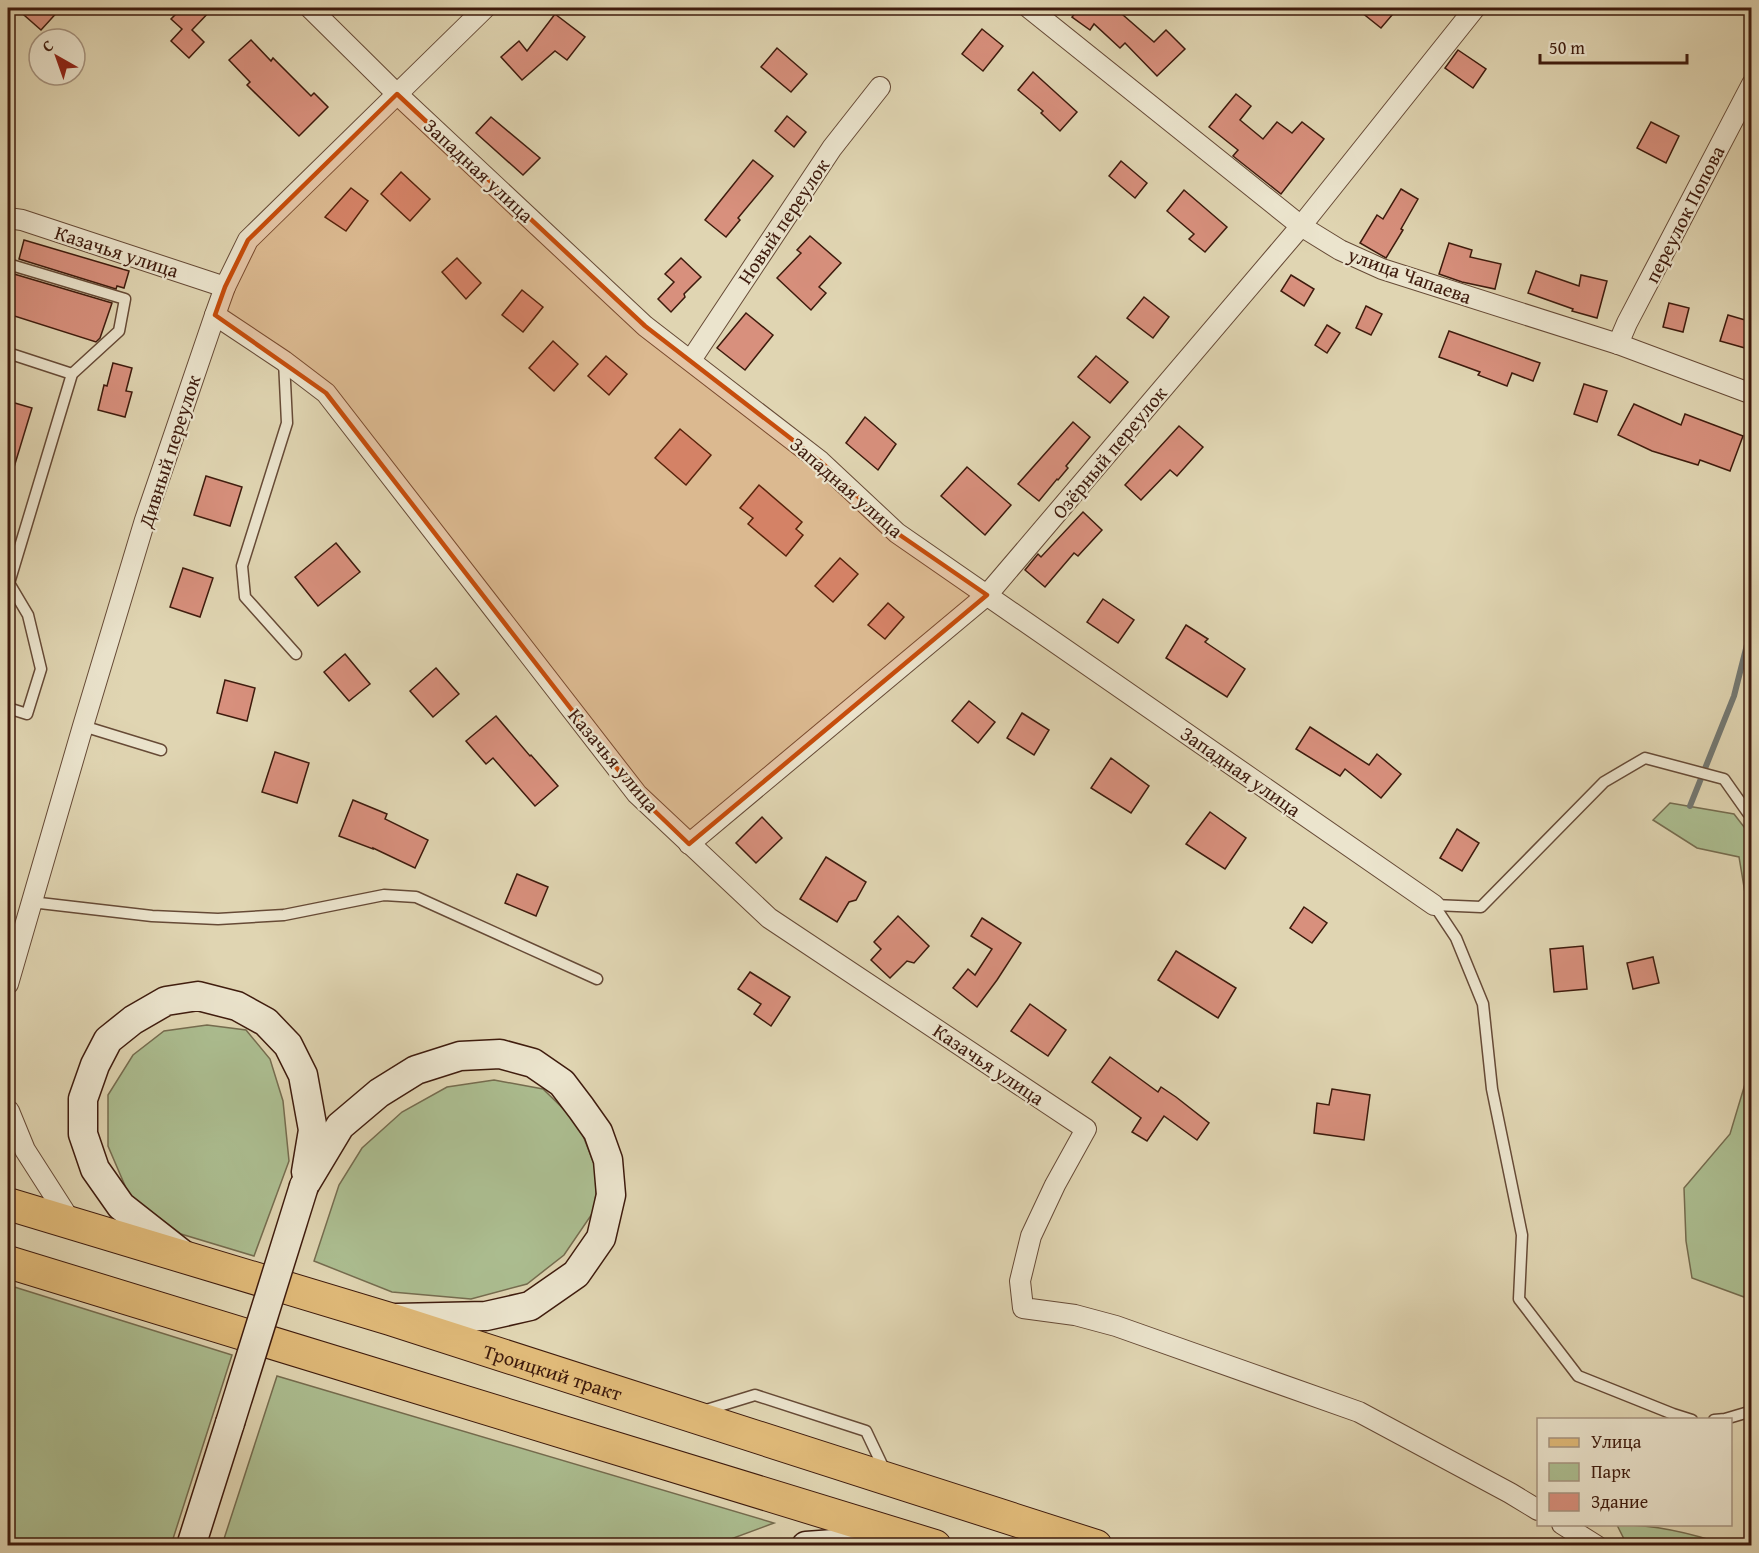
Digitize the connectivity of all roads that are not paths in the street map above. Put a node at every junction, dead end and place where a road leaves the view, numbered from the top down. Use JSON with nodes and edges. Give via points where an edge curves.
{"nodes":[{"id":1,"x":310,"y":8,"type":"edge"},
{"id":2,"x":485,"y":8,"type":"edge"},
{"id":3,"x":1029,"y":8,"type":"edge"},
{"id":4,"x":1475,"y":8,"type":"edge"},
{"id":5,"x":1752,"y":84,"type":"edge"},
{"id":6,"x":880,"y":87,"type":"dead end"},
{"id":7,"x":397,"y":94,"type":"junction"},
{"id":8,"x":8,"y":219,"type":"edge"},
{"id":9,"x":1300,"y":226,"type":"junction"},
{"id":10,"x":8,"y":264,"type":"edge"},
{"id":11,"x":225,"y":287,"type":"junction"},
{"id":12,"x":214,"y":315,"type":"junction"},
{"id":13,"x":1618,"y":344,"type":"junction"},
{"id":14,"x":8,"y":353,"type":"edge"},
{"id":15,"x":691,"y":360,"type":"junction"},
{"id":16,"x":284,"y":361,"type":"junction"},
{"id":17,"x":72,"y":374,"type":"junction"},
{"id":18,"x":1752,"y":394,"type":"edge"},
{"id":19,"x":987,"y":595,"type":"junction"},
{"id":20,"x":296,"y":654,"type":"dead end"},
{"id":21,"x":8,"y":708,"type":"edge"},
{"id":22,"x":83,"y":726,"type":"junction"},
{"id":23,"x":161,"y":750,"type":"dead end"},
{"id":24,"x":1752,"y":814,"type":"edge"},
{"id":25,"x":689,"y":844,"type":"junction"},
{"id":26,"x":31,"y":902,"type":"junction"},
{"id":27,"x":1434,"y":905,"type":"junction"},
{"id":28,"x":597,"y":980,"type":"dead end"},
{"id":29,"x":8,"y":984,"type":"edge"},
{"id":30,"x":9,"y":1111,"type":"edge"},
{"id":31,"x":304,"y":1186,"type":"junction"},
{"id":32,"x":8,"y":1204,"type":"edge"},
{"id":33,"x":73,"y":1225,"type":"junction"},
{"id":34,"x":188,"y":1259,"type":"junction"},
{"id":35,"x":8,"y":1262,"type":"edge"},
{"id":36,"x":390,"y":1318,"type":"junction"},
{"id":37,"x":1752,"y":1411,"type":"edge"},
{"id":38,"x":1688,"y":1418,"type":"edge"},
{"id":39,"x":1728,"y":1418,"type":"edge"},
{"id":40,"x":1537,"y":1509,"type":"edge"},
{"id":41,"x":1565,"y":1526,"type":"edge"},
{"id":42,"x":923,"y":1542,"type":"edge"},
{"id":43,"x":190,"y":1545,"type":"edge"},
{"id":44,"x":806,"y":1545,"type":"edge"},
{"id":45,"x":1096,"y":1545,"type":"edge"},
{"id":46,"x":1597,"y":1545,"type":"edge"}],
"edges":[{"from":1,"to":7,"type":"street","name":"Западная улица"},
{"from":2,"to":7,"type":"street","name":"Дивный переулок"},
{"from":3,"to":9,"type":"street","name":"улица Чапаева"},
{"from":4,"to":9,"type":"street","name":"Озёрный переулок"},
{"from":5,"to":13,"type":"street","name":"переулок Попова"},
{"from":6,"to":15,"type":"street","name":"Новый переулок","via":[[832,148]]},
{"from":7,"to":11,"type":"street","name":"Дивный переулок","via":[[248,240]]},
{"from":7,"to":15,"type":"street","name":"Западная улица","via":[[645,326]]},
{"from":8,"to":11,"type":"street","name":"Казачья улица","via":[[22,220]]},
{"from":9,"to":13,"type":"street","name":"улица Чапаева","via":[[1382,269]]},
{"from":9,"to":19,"type":"street","name":"Озёрный переулок"},
{"from":10,"to":17,"type":"lane","via":[[125,299],[119,331]]},
{"from":11,"to":12,"type":"street","name":"Дивный переулок"},
{"from":12,"to":16,"type":"street","name":"Казачья улица"},
{"from":12,"to":22,"type":"street","name":"Дивный переулок"},
{"from":13,"to":18,"type":"street","name":"улица Чапаева"},
{"from":14,"to":17,"type":"lane"},
{"from":15,"to":19,"type":"street","name":"Западная улица","via":[[820,461],[897,532]]},
{"from":16,"to":20,"type":"lane","via":[[287,423],[242,566],[245,597]]},
{"from":16,"to":25,"type":"street","name":"Казачья улица","via":[[326,393],[637,794]]},
{"from":17,"to":21,"type":"lane","via":[[9,583],[28,615],[41,669],[27,714]]},
{"from":19,"to":25,"type":"street","name":"Озёрный переулок"},
{"from":19,"to":27,"type":"street","name":"Западная улица"},
{"from":22,"to":23,"type":"lane"},
{"from":22,"to":26,"type":"street","name":"Дивный переулок"},
{"from":24,"to":27,"type":"lane","via":[[1724,779],[1644,758],[1604,782],[1481,907]]},
{"from":25,"to":40,"type":"street","name":"Казачья улица","via":[[769,918],[1086,1128],[1031,1236],[1020,1281],[1023,1308],[1075,1315],[1116,1326],[1359,1412]]},
{"from":26,"to":28,"type":"lane","via":[[218,919],[284,915],[384,896],[416,897]]},
{"from":26,"to":29,"type":"street","name":"Дивный переулок"},
{"from":27,"to":38,"type":"lane","via":[[1456,938],[1483,1004],[1492,1089],[1521,1235],[1519,1299],[1578,1376]]},
{"from":30,"to":33,"type":"street","via":[[25,1149]]},
{"from":31,"to":34,"type":"main road","via":[[313,1130],[303,1075],[288,1045],[266,1022],[237,1006],[198,996],[166,1001],[133,1020],[108,1040],[95,1065],[83,1099],[83,1134],[95,1169],[121,1206]]},
{"from":31,"to":36,"type":"main road","via":[[340,1126],[379,1093],[416,1070],[460,1056],[500,1054],[533,1063],[562,1083],[598,1132],[608,1160],[611,1195],[601,1238],[576,1274],[530,1306],[486,1316]]},
{"from":31,"to":43,"type":"main road","bridge":true},
{"from":32,"to":33,"type":"main road","name":"Троицкий тракт"},
{"from":33,"to":34,"type":"main road","name":"Троицкий тракт"},
{"from":34,"to":36,"type":"main road","name":"Троицкий тракт"},
{"from":35,"to":42,"type":"main road"},
{"from":36,"to":45,"type":"main road","name":"Троицкий тракт"},
{"from":37,"to":39,"type":"lane"},
{"from":41,"to":46,"type":"street"},
{"from":42,"to":44,"type":"main road"}]}
